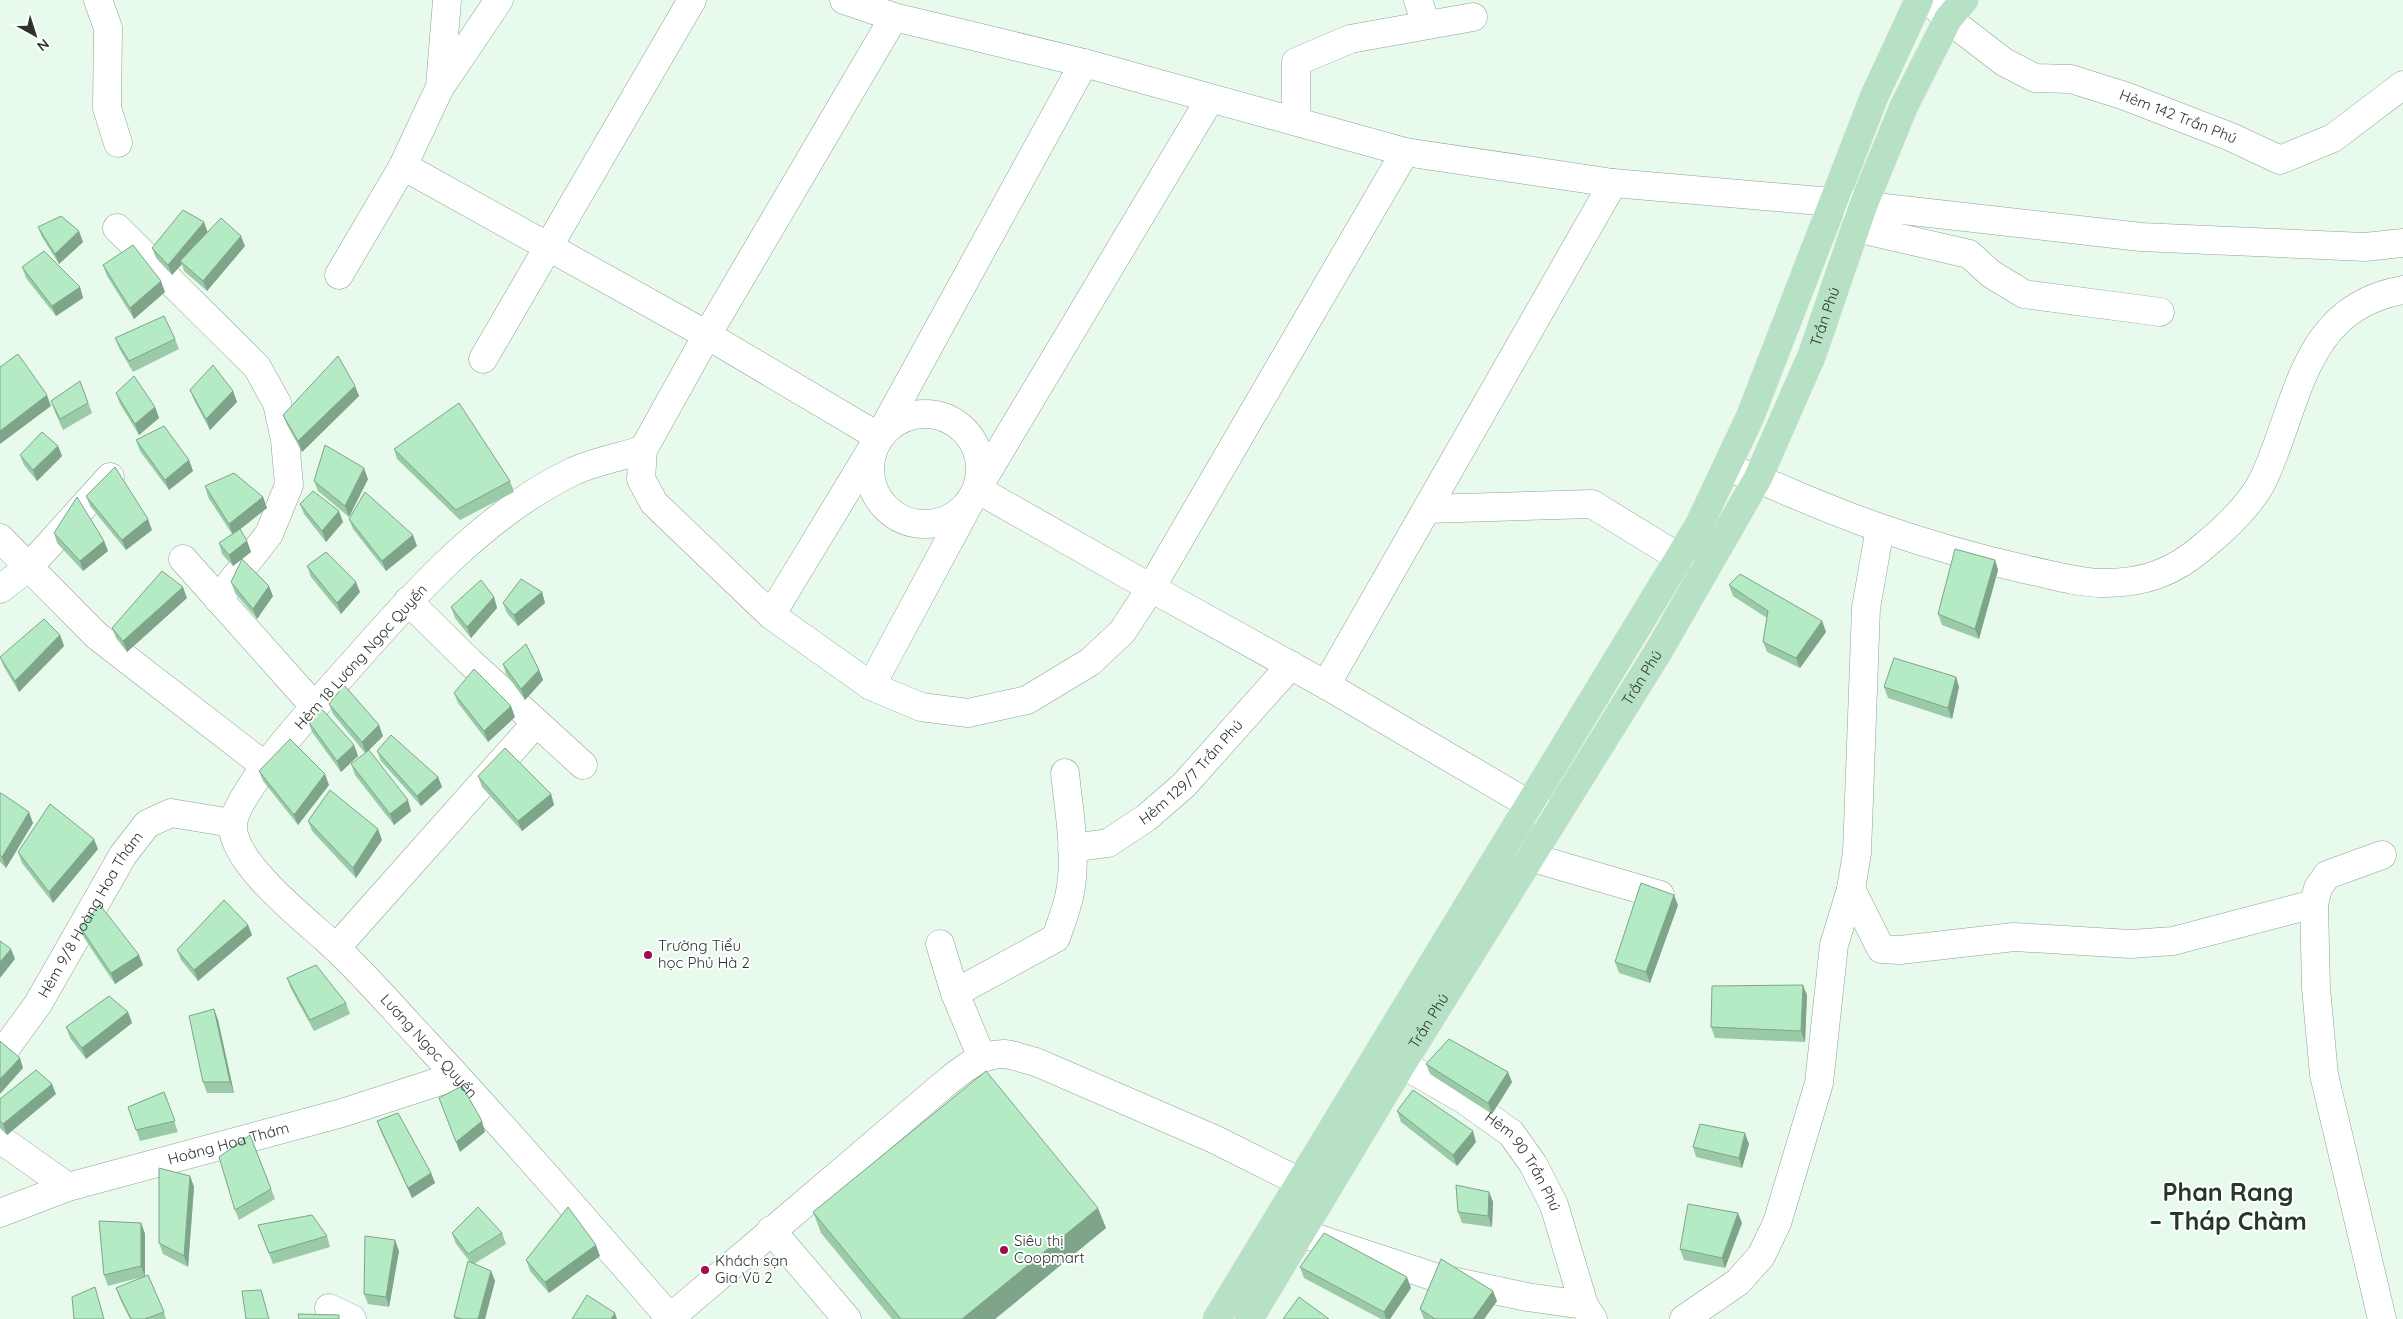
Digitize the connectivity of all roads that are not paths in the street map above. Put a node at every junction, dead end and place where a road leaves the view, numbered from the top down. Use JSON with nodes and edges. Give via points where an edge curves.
{"nodes":[{"id":1,"x":98,"y":0,"type":"edge"},
{"id":2,"x":447,"y":0,"type":"edge"},
{"id":3,"x":499,"y":0,"type":"edge"},
{"id":4,"x":692,"y":0,"type":"edge"},
{"id":5,"x":844,"y":0,"type":"edge"},
{"id":6,"x":1919,"y":0,"type":"edge"},
{"id":7,"x":1947,"y":6,"type":"edge"},
{"id":8,"x":1422,"y":12,"type":"edge"},
{"id":9,"x":894,"y":17,"type":"junction"},
{"id":10,"x":1473,"y":17,"type":"dead end"},
{"id":11,"x":1084,"y":63,"type":"junction"},
{"id":12,"x":2403,"y":84,"type":"edge"},
{"id":13,"x":440,"y":87,"type":"junction"},
{"id":14,"x":1210,"y":100,"type":"junction"},
{"id":15,"x":1296,"y":121,"type":"junction"},
{"id":16,"x":118,"y":143,"type":"dead end"},
{"id":17,"x":1406,"y":152,"type":"junction"},
{"id":18,"x":403,"y":166,"type":"junction"},
{"id":19,"x":1614,"y":183,"type":"junction"},
{"id":20,"x":1832,"y":202,"type":"junction"},
{"id":21,"x":1859,"y":217,"type":"junction"},
{"id":22,"x":117,"y":228,"type":"dead end"},
{"id":23,"x":2403,"y":243,"type":"edge"},
{"id":24,"x":548,"y":246,"type":"junction"},
{"id":25,"x":339,"y":275,"type":"dead end"},
{"id":26,"x":2403,"y":290,"type":"edge"},
{"id":27,"x":2160,"y":312,"type":"dead end"},
{"id":28,"x":707,"y":334,"type":"junction"},
{"id":29,"x":483,"y":359,"type":"dead end"},
{"id":30,"x":879,"y":437,"type":"junction"},
{"id":31,"x":643,"y":450,"type":"junction"},
{"id":32,"x":1727,"y":467,"type":"junction"},
{"id":33,"x":110,"y":477,"type":"edge"},
{"id":34,"x":1758,"y":478,"type":"junction"},
{"id":35,"x":977,"y":489,"type":"junction"},
{"id":36,"x":1427,"y":509,"type":"junction"},
{"id":37,"x":1880,"y":528,"type":"junction"},
{"id":38,"x":0,"y":538,"type":"edge"},
{"id":39,"x":1680,"y":558,"type":"junction"},
{"id":40,"x":183,"y":559,"type":"dead end"},
{"id":41,"x":28,"y":568,"type":"junction"},
{"id":42,"x":1151,"y":588,"type":"junction"},
{"id":43,"x":0,"y":589,"type":"edge"},
{"id":44,"x":218,"y":599,"type":"junction"},
{"id":45,"x":408,"y":601,"type":"junction"},
{"id":46,"x":771,"y":615,"type":"junction"},
{"id":47,"x":1291,"y":665,"type":"junction"},
{"id":48,"x":1326,"y":685,"type":"junction"},
{"id":49,"x":871,"y":686,"type":"junction"},
{"id":50,"x":315,"y":707,"type":"junction"},
{"id":51,"x":536,"y":723,"type":"junction"},
{"id":52,"x":583,"y":765,"type":"dead end"},
{"id":53,"x":265,"y":766,"type":"junction"},
{"id":54,"x":1065,"y":773,"type":"dead end"},
{"id":55,"x":1530,"y":806,"type":"junction"},
{"id":56,"x":1554,"y":819,"type":"junction"},
{"id":57,"x":232,"y":823,"type":"junction"},
{"id":58,"x":1072,"y":848,"type":"junction"},
{"id":59,"x":2382,"y":855,"type":"dead end"},
{"id":60,"x":1530,"y":856,"type":"junction"},
{"id":61,"x":1851,"y":889,"type":"junction"},
{"id":62,"x":1660,"y":895,"type":"edge"},
{"id":63,"x":2314,"y":904,"type":"junction"},
{"id":64,"x":940,"y":944,"type":"dead end"},
{"id":65,"x":336,"y":948,"type":"junction"},
{"id":66,"x":954,"y":993,"type":"junction"},
{"id":67,"x":0,"y":1056,"type":"edge"},
{"id":68,"x":982,"y":1058,"type":"junction"},
{"id":69,"x":1402,"y":1064,"type":"junction"},
{"id":70,"x":456,"y":1076,"type":"junction"},
{"id":71,"x":0,"y":1139,"type":"edge"},
{"id":72,"x":1300,"y":1182,"type":"junction"},
{"id":73,"x":68,"y":1187,"type":"junction"},
{"id":74,"x":1324,"y":1194,"type":"junction"},
{"id":75,"x":0,"y":1213,"type":"edge"},
{"id":76,"x":771,"y":1230,"type":"junction"},
{"id":77,"x":1301,"y":1234,"type":"junction"},
{"id":78,"x":1588,"y":1312,"type":"edge"},
{"id":79,"x":671,"y":1318,"type":"edge"},
{"id":80,"x":847,"y":1319,"type":"edge"},
{"id":81,"x":1217,"y":1319,"type":"edge"},
{"id":82,"x":1249,"y":1319,"type":"edge"},
{"id":83,"x":1684,"y":1319,"type":"edge"},
{"id":84,"x":2382,"y":1319,"type":"edge"}],
"edges":[{"from":1,"to":16,"type":"street","via":[[108,28],[107,108]]},
{"from":2,"to":13,"type":"street"},
{"from":3,"to":13,"type":"street"},
{"from":4,"to":24,"type":"street"},
{"from":5,"to":9,"type":"street"},
{"from":6,"to":20,"type":"main road","name":"Trần Phú","via":[[1874,97]]},
{"from":7,"to":12,"type":"street","name":"Hẻm 142 Trần Phú","via":[[2004,62],[2035,78],[2071,79],[2125,96],[2231,137],[2280,160],[2334,138]]},
{"from":7,"to":21,"type":"main road","name":"Trần Phú"},
{"from":8,"to":10,"type":"street"},
{"from":8,"to":15,"type":"street","via":[[1296,62]]},
{"from":9,"to":11,"type":"street"},
{"from":9,"to":28,"type":"street"},
{"from":11,"to":14,"type":"street"},
{"from":11,"to":30,"type":"street"},
{"from":13,"to":18,"type":"street"},
{"from":14,"to":15,"type":"street"},
{"from":14,"to":35,"type":"street"},
{"from":15,"to":17,"type":"street"},
{"from":17,"to":19,"type":"street"},
{"from":17,"to":42,"type":"street"},
{"from":18,"to":24,"type":"street"},
{"from":18,"to":25,"type":"street"},
{"from":19,"to":20,"type":"street"},
{"from":19,"to":36,"type":"street"},
{"from":20,"to":21,"type":"street"},
{"from":20,"to":32,"type":"main road","name":"Trần Phú","via":[[1750,417]]},
{"from":21,"to":23,"type":"street","via":[[2141,237],[2365,247]]},
{"from":21,"to":27,"type":"street","via":[[1969,254],[1991,274],[2024,294]]},
{"from":21,"to":34,"type":"main road","name":"Trần Phú","via":[[1812,355]]},
{"from":22,"to":44,"type":"street","via":[[258,367],[277,403],[285,440],[289,485],[269,534]]},
{"from":24,"to":28,"type":"street"},
{"from":24,"to":29,"type":"street"},
{"from":26,"to":37,"type":"street","via":[[2388,292],[2349,311],[2323,336],[2305,367],[2262,482],[2239,514],[2214,538],[2189,559],[2161,575],[2145,580],[2102,583],[2061,577]]},
{"from":28,"to":30,"type":"street"},
{"from":28,"to":31,"type":"street"},
{"from":30,"to":35,"type":"street","via":[[891,424],[907,416],[925,413],[943,416],[958,424],[971,437],[979,453],[981,471]]},
{"from":30,"to":35,"type":"street","via":[[871,455],[869,473],[873,491],[898,519],[935,524],[953,517],[968,505]]},
{"from":30,"to":46,"type":"street"},
{"from":31,"to":45,"type":"street","name":"Hẻm 18 Lương Ngọc Quyến","via":[[573,472],[516,506],[468,544]]},
{"from":31,"to":46,"type":"street","via":[[641,480],[654,503]]},
{"from":32,"to":34,"type":"street"},
{"from":32,"to":39,"type":"main road","name":"Trần Phú"},
{"from":33,"to":41,"type":"street"},
{"from":34,"to":37,"type":"street"},
{"from":34,"to":56,"type":"main road","name":"Trần Phú","via":[[1663,644]]},
{"from":35,"to":42,"type":"street"},
{"from":35,"to":49,"type":"street"},
{"from":36,"to":39,"type":"street","via":[[1592,504]]},
{"from":36,"to":48,"type":"street"},
{"from":37,"to":61,"type":"street","via":[[1866,608],[1856,853]]},
{"from":38,"to":41,"type":"street"},
{"from":39,"to":55,"type":"main road","name":"Trần Phú"},
{"from":40,"to":44,"type":"street"},
{"from":41,"to":43,"type":"street"},
{"from":41,"to":53,"type":"street","via":[[97,636]]},
{"from":42,"to":47,"type":"street"},
{"from":42,"to":49,"type":"street","via":[[1122,632],[1090,662],[1027,700],[968,713],[921,707]]},
{"from":44,"to":50,"type":"street"},
{"from":45,"to":50,"type":"street","name":"Hẻm 18 Lương Ngọc Quyến"},
{"from":45,"to":51,"type":"street"},
{"from":46,"to":49,"type":"street"},
{"from":47,"to":48,"type":"street"},
{"from":47,"to":58,"type":"street","name":"Hẻm 129/7 Trần Phú","via":[[1184,785],[1146,818],[1108,843]]},
{"from":48,"to":55,"type":"street"},
{"from":50,"to":53,"type":"street","name":"Hẻm 18 Lương Ngọc Quyến"},
{"from":51,"to":52,"type":"street"},
{"from":51,"to":65,"type":"street"},
{"from":53,"to":57,"type":"street"},
{"from":54,"to":58,"type":"street"},
{"from":55,"to":56,"type":"street"},
{"from":55,"to":72,"type":"main road","name":"Trần Phú"},
{"from":56,"to":60,"type":"main road","name":"Trần Phú"},
{"from":57,"to":65,"type":"street","name":"Lương Ngọc Quyến","via":[[245,856],[268,888]]},
{"from":57,"to":67,"type":"street","name":"Hẻm 9/8 Hoàng Hoa Thám","via":[[171,813],[147,824],[123,854],[38,1004]]},
{"from":58,"to":66,"type":"street","via":[[1070,897],[1056,938]]},
{"from":59,"to":63,"type":"street","via":[[2327,875],[2318,888]]},
{"from":60,"to":62,"type":"street"},
{"from":60,"to":69,"type":"main road","name":"Trần Phú"},
{"from":61,"to":63,"type":"street","via":[[1881,948],[1900,950],[2014,937],[2131,944],[2173,941]]},
{"from":61,"to":83,"type":"street","via":[[1834,944],[1818,1083],[1777,1223],[1761,1256],[1738,1282]]},
{"from":63,"to":84,"type":"street","via":[[2316,988],[2324,1075]]},
{"from":64,"to":66,"type":"street"},
{"from":65,"to":70,"type":"street","name":"Lương Ngọc Quyến"},
{"from":66,"to":68,"type":"street"},
{"from":68,"to":72,"type":"street","via":[[1006,1054],[1036,1062],[1214,1138]]},
{"from":68,"to":76,"type":"street","via":[[947,1082]]},
{"from":69,"to":74,"type":"main road","name":"Trần Phú"},
{"from":69,"to":78,"type":"street","name":"Hẻm 90 Trần Phú","via":[[1463,1099],[1510,1134],[1533,1164],[1554,1205]]},
{"from":70,"to":73,"type":"street","name":"Hoàng Hoa Thám","via":[[342,1113]]},
{"from":70,"to":79,"type":"street","name":"Lương Ngọc Quyến"},
{"from":71,"to":73,"type":"street"},
{"from":72,"to":74,"type":"street"},
{"from":72,"to":81,"type":"main road","name":"Trần Phú"},
{"from":73,"to":75,"type":"street","name":"Hoàng Hoa Thám"},
{"from":74,"to":77,"type":"main road","name":"Trần Phú"},
{"from":76,"to":79,"type":"street"},
{"from":76,"to":80,"type":"street"},
{"from":77,"to":78,"type":"street","via":[[1438,1278]]},
{"from":77,"to":82,"type":"main road","name":"Trần Phú"}]}
